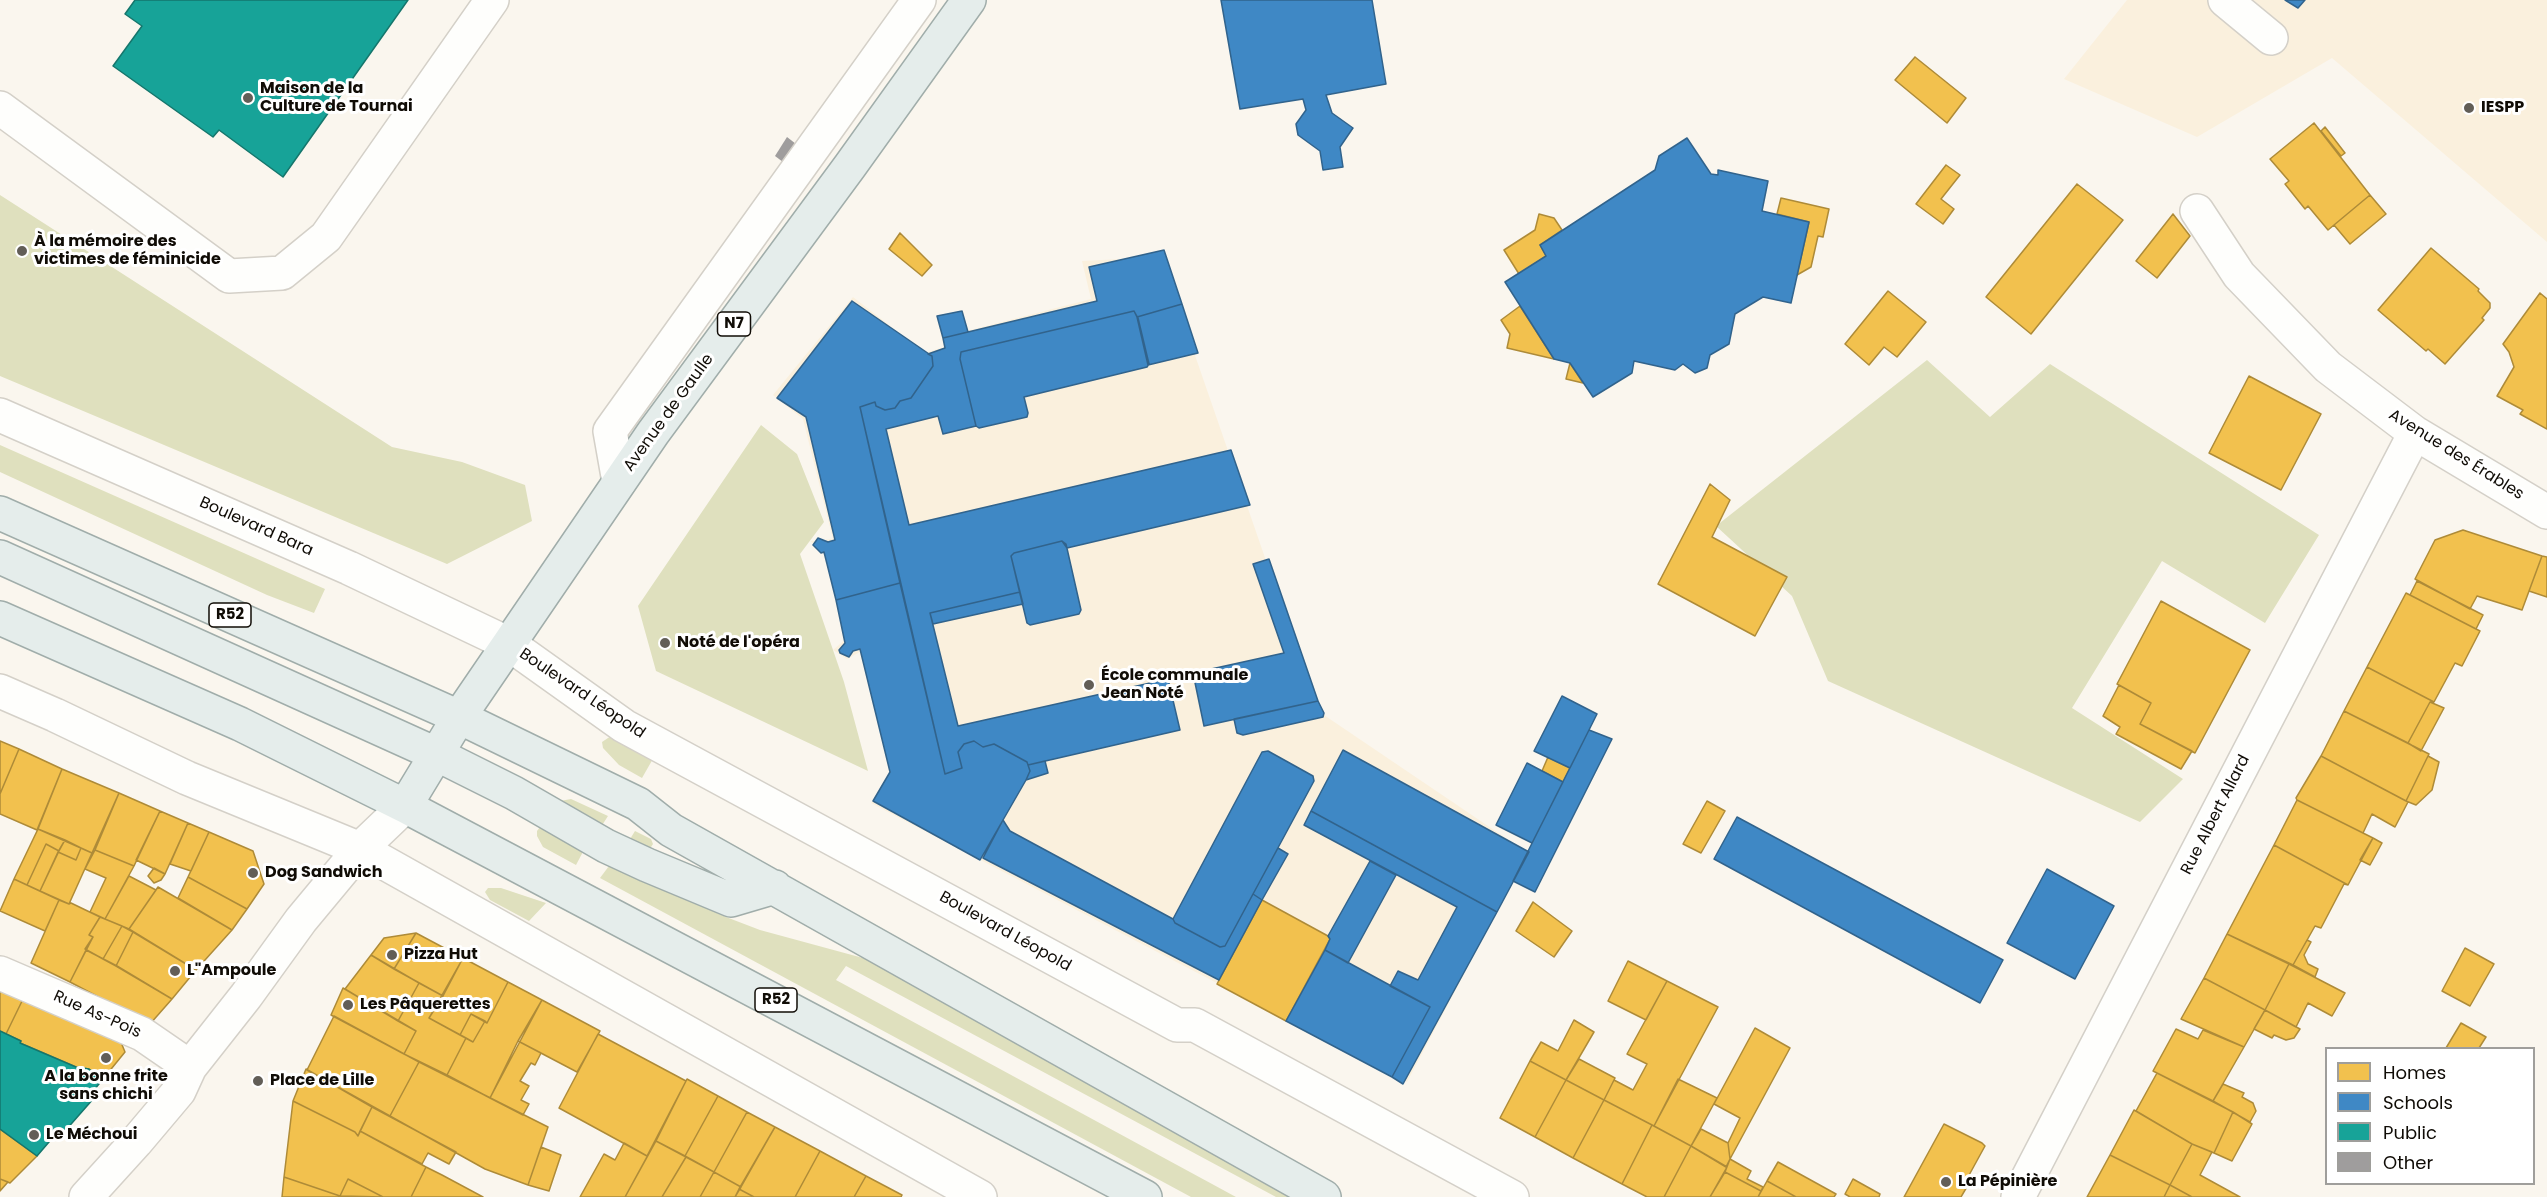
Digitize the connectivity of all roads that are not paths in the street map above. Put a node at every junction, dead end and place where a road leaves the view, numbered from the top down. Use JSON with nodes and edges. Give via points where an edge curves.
{"nodes":[{"id":1,"x":492,"y":0,"type":"edge"},
{"id":2,"x":919,"y":0,"type":"edge"},
{"id":3,"x":969,"y":0,"type":"edge"},
{"id":4,"x":2225,"y":0,"type":"edge"},
{"id":5,"x":2271,"y":38,"type":"dead end"},
{"id":6,"x":0,"y":108,"type":"edge"},
{"id":7,"x":2197,"y":211,"type":"dead end"},
{"id":8,"x":0,"y":415,"type":"edge"},
{"id":9,"x":2415,"y":433,"type":"junction"},
{"id":10,"x":619,"y":482,"type":"junction"},
{"id":11,"x":2547,"y":512,"type":"edge"},
{"id":12,"x":0,"y":513,"type":"edge"},
{"id":13,"x":0,"y":557,"type":"edge"},
{"id":14,"x":0,"y":618,"type":"edge"},
{"id":15,"x":509,"y":644,"type":"junction"},
{"id":16,"x":0,"y":691,"type":"edge"},
{"id":17,"x":459,"y":717,"type":"junction"},
{"id":18,"x":438,"y":755,"type":"junction"},
{"id":19,"x":405,"y":806,"type":"junction"},
{"id":20,"x":360,"y":849,"type":"junction"},
{"id":21,"x":775,"y":887,"type":"junction"},
{"id":22,"x":0,"y":973,"type":"edge"},
{"id":23,"x":190,"y":1067,"type":"junction"},
{"id":24,"x":86,"y":1197,"type":"edge"},
{"id":25,"x":980,"y":1197,"type":"edge"},
{"id":26,"x":1145,"y":1197,"type":"edge"},
{"id":27,"x":1324,"y":1197,"type":"edge"},
{"id":28,"x":1512,"y":1197,"type":"edge"},
{"id":29,"x":2018,"y":1197,"type":"edge"}],
"edges":[{"from":1,"to":6,"type":"street","via":[[326,237],[282,273],[229,276]]},
{"from":2,"to":10,"type":"street","via":[[610,431]]},
{"from":3,"to":10,"type":"main road","name":"Avenue de Gaulle","number":"N7"},
{"from":4,"to":5,"type":"street"},
{"from":7,"to":9,"type":"street","name":"Avenue des Érables","via":[[2239,275],[2328,367]]},
{"from":8,"to":15,"type":"street","name":"Boulevard Bara","via":[[350,568]]},
{"from":9,"to":11,"type":"street","name":"Avenue des Érables"},
{"from":9,"to":29,"type":"street","name":"Rue Albert Allard"},
{"from":10,"to":15,"type":"main road","name":"Avenue de Gaulle","number":"N7"},
{"from":12,"to":17,"type":"main road","number":"R52"},
{"from":13,"to":18,"type":"main road","number":"R52"},
{"from":14,"to":19,"type":"main road","number":"R52","via":[[240,724]]},
{"from":15,"to":17,"type":"main road","name":"Avenue de Gaulle","number":"N7"},
{"from":15,"to":28,"type":"street","name":"Boulevard Léopold","via":[[624,726],[1177,1025],[1195,1025]]},
{"from":16,"to":20,"type":"street","via":[[187,778]]},
{"from":17,"to":18,"type":"main road","name":"Avenue de Gaulle","number":"N7"},
{"from":17,"to":21,"type":"main road","number":"R52","via":[[638,804],[671,830]]},
{"from":18,"to":19,"type":"main road","name":"Avenue de Gaulle","number":"N7"},
{"from":18,"to":21,"type":"main road","number":"R52","via":[[606,846],[730,900]]},
{"from":19,"to":20,"type":"street"},
{"from":19,"to":26,"type":"main road","number":"R52"},
{"from":20,"to":23,"type":"street"},
{"from":20,"to":25,"type":"street"},
{"from":21,"to":27,"type":"main road","number":"R52"},
{"from":22,"to":23,"type":"street","name":"Rue As-Pois","via":[[142,1034]]},
{"from":23,"to":24,"type":"street","via":[[179,1091]]}]}
